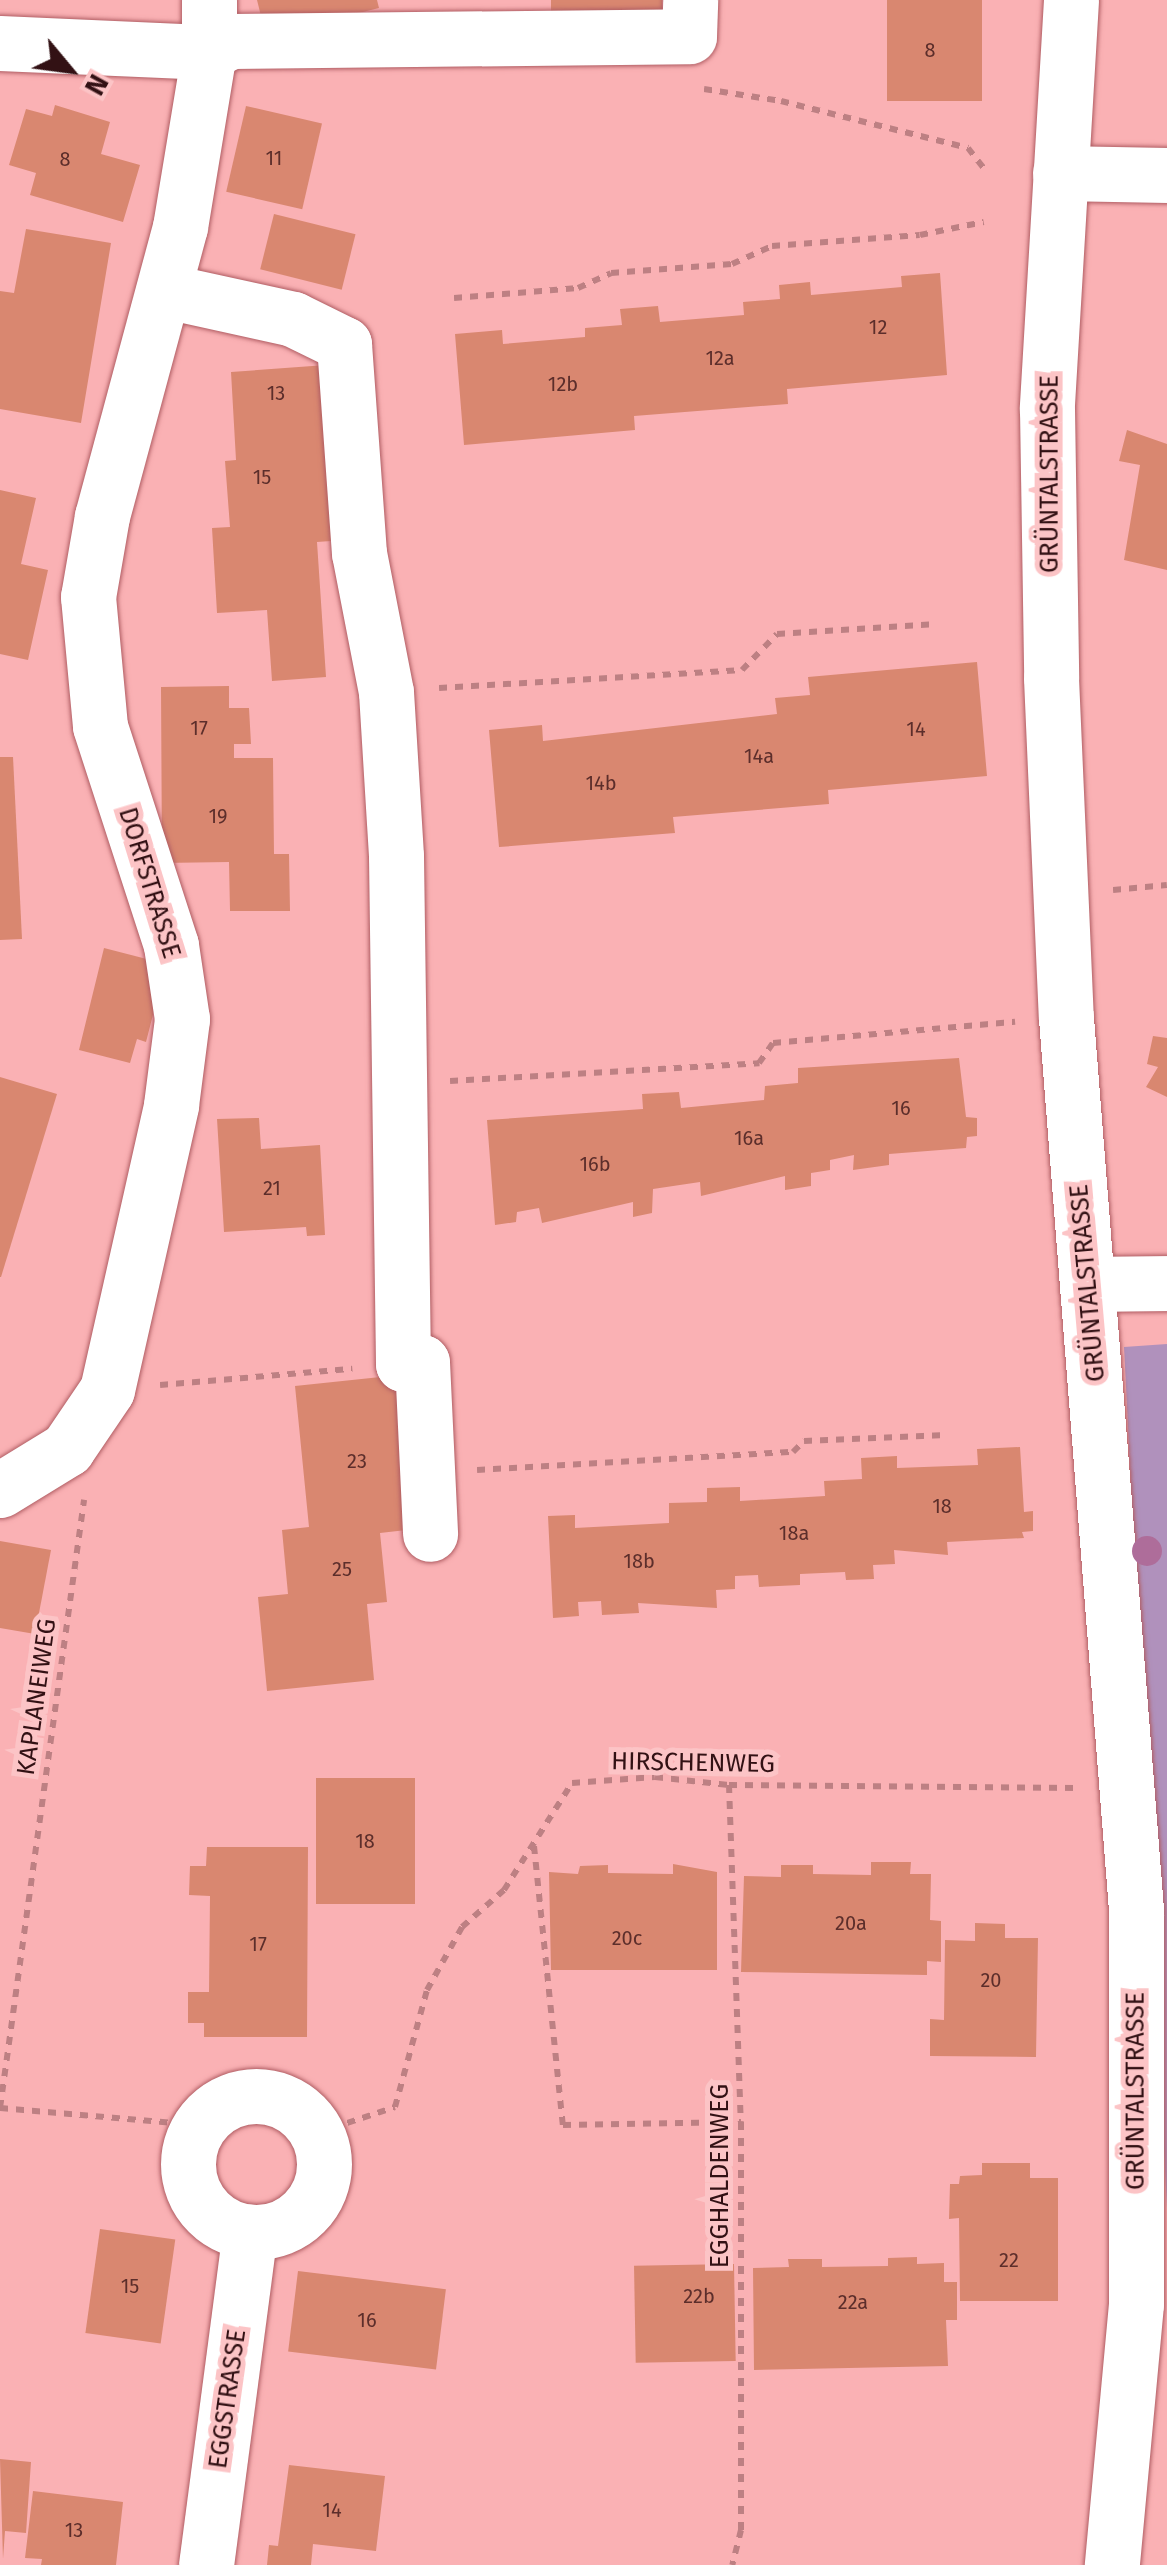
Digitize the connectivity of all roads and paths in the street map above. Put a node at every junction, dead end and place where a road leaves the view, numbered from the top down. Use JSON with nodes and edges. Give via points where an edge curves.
{"nodes":[{"id":1,"x":690,"y":0,"type":"edge"},
{"id":2,"x":1070,"y":0,"type":"edge"},
{"id":3,"x":210,"y":26,"type":"edge"},
{"id":4,"x":0,"y":42,"type":"edge"},
{"id":5,"x":1060,"y":173,"type":"junction"},
{"id":6,"x":1167,"y":175,"type":"edge"},
{"id":7,"x":984,"y":222,"type":"dead end"},
{"id":8,"x":166,"y":291,"type":"junction"},
{"id":9,"x":454,"y":298,"type":"dead end"},
{"id":10,"x":936,"y":624,"type":"dead end"},
{"id":11,"x":386,"y":692,"type":"junction"},
{"id":12,"x":1066,"y":1018,"type":"junction"},
{"id":13,"x":396,"y":1084,"type":"junction"},
{"id":14,"x":1167,"y":1283,"type":"edge"},
{"id":15,"x":1088,"y":1284,"type":"junction"},
{"id":16,"x":403,"y":1364,"type":"junction"},
{"id":17,"x":107,"y":1390,"type":"junction"},
{"id":18,"x":946,"y":1435,"type":"dead end"},
{"id":19,"x":428,"y":1473,"type":"junction"},
{"id":20,"x":86,"y":1488,"type":"dead end"},
{"id":21,"x":0,"y":1490,"type":"edge"},
{"id":22,"x":430,"y":1534,"type":"dead end"},
{"id":23,"x":729,"y":1785,"type":"junction"},
{"id":24,"x":1092,"y":1788,"type":"dead end"},
{"id":25,"x":534,"y":1844,"type":"junction"},
{"id":26,"x":0,"y":2108,"type":"edge"},
{"id":27,"x":742,"y":2122,"type":"junction"},
{"id":28,"x":200,"y":2124,"type":"junction"},
{"id":29,"x":316,"y":2133,"type":"junction"},
{"id":30,"x":250,"y":2232,"type":"junction"},
{"id":31,"x":206,"y":2565,"type":"edge"},
{"id":32,"x":732,"y":2565,"type":"edge"},
{"id":33,"x":1112,"y":2565,"type":"edge"}],
"edges":[{"from":1,"to":3,"type":"street","via":[[689,36],[231,40]]},
{"from":2,"to":5,"type":"street","name":"GRÜNTALSTRASSE"},
{"from":3,"to":4,"type":"street"},
{"from":3,"to":8,"type":"street","name":"DORFSTRASSE"},
{"from":5,"to":6,"type":"street"},
{"from":5,"to":12,"type":"street","name":"GRÜNTALSTRASSE","via":[[1047,409]]},
{"from":7,"to":9,"type":"path","via":[[920,235],[772,246],[732,264],[610,273],[578,288]]},
{"from":8,"to":11,"type":"street","via":[[293,319],[344,344],[359,553]]},
{"from":8,"to":17,"type":"street","name":"DORFSTRASSE","via":[[102,516],[88,597],[100,726],[172,945],[182,1019],[172,1105]]},
{"from":10,"to":11,"type":"path","via":[[777,634],[742,670]]},
{"from":11,"to":13,"type":"street","via":[[396,856]]},
{"from":12,"to":13,"type":"path","via":[[774,1043],[759,1064]]},
{"from":12,"to":15,"type":"street","name":"GRÜNTALSTRASSE"},
{"from":13,"to":16,"type":"street"},
{"from":14,"to":15,"type":"street"},
{"from":15,"to":33,"type":"street","name":"GRÜNTALSTRASSE","via":[[1136,1910],[1136,2304]]},
{"from":16,"to":17,"type":"path"},
{"from":16,"to":19,"type":"street","via":[[422,1362]]},
{"from":17,"to":21,"type":"street","name":"DORFSTRASSE","via":[[67,1449]]},
{"from":18,"to":19,"type":"path","via":[[804,1441],[793,1452]]},
{"from":19,"to":22,"type":"street"},
{"from":20,"to":26,"type":"path","name":"KAPLANEIWEG"},
{"from":23,"to":24,"type":"path","name":"HIRSCHENWEG"},
{"from":23,"to":25,"type":"path","name":"HIRSCHENWEG","via":[[655,1777],[572,1783]]},
{"from":23,"to":27,"type":"path","name":"EGGHALDENWEG"},
{"from":25,"to":27,"type":"path","via":[[563,2125]]},
{"from":25,"to":29,"type":"path","name":"HIRSCHENWEG","via":[[504,1890],[462,1927],[428,1990],[395,2106]]},
{"from":26,"to":28,"type":"path"},
{"from":27,"to":32,"type":"path","name":"EGGHALDENWEG","via":[[741,2530]]},
{"from":28,"to":29,"type":"street","via":[[222,2104],[250,2096],[286,2102]]},
{"from":28,"to":30,"type":"street","via":[[190,2144],[194,2194],[226,2226]]},
{"from":29,"to":30,"type":"street","via":[[323,2173],[316,2196],[284,2226]]},
{"from":30,"to":31,"type":"street","name":"EGGSTRASSE"}]}
